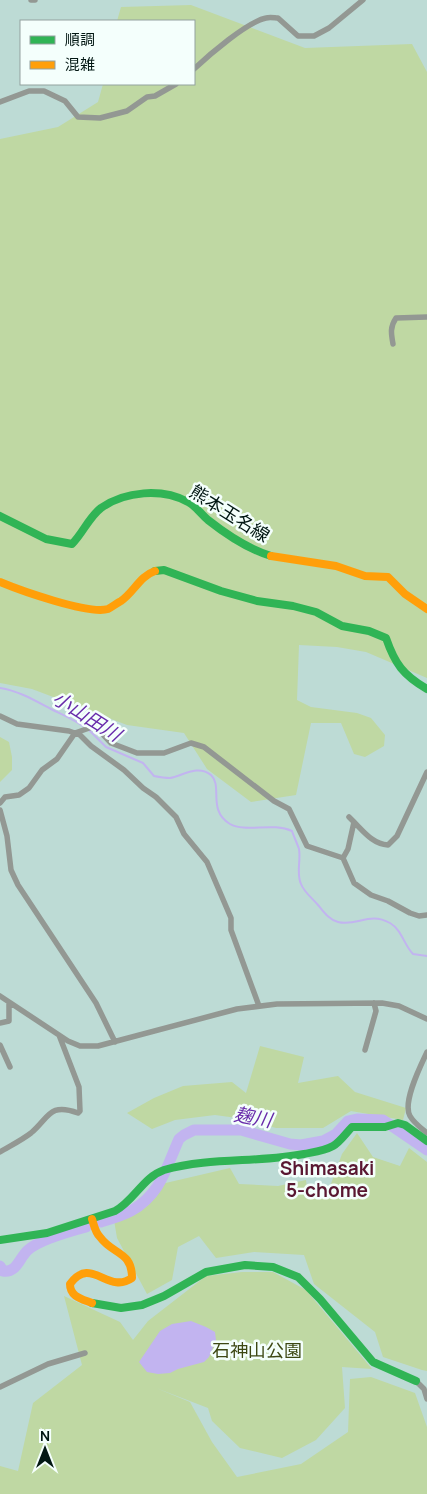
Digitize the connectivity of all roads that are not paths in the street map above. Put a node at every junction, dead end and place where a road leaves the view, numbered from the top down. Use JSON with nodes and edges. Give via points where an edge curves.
{"nodes":[{"id":1,"x":363,"y":0,"type":"edge"},
{"id":2,"x":195,"y":67,"type":"edge"},
{"id":3,"x":174,"y":85,"type":"edge"},
{"id":4,"x":0,"y":102,"type":"edge"},
{"id":5,"x":427,"y":317,"type":"edge"},
{"id":6,"x":393,"y":344,"type":"dead end"},
{"id":7,"x":0,"y":516,"type":"edge"},
{"id":8,"x":0,"y":582,"type":"edge"},
{"id":9,"x":427,"y":609,"type":"edge"},
{"id":10,"x":427,"y":689,"type":"edge"},
{"id":11,"x":0,"y":716,"type":"edge"},
{"id":12,"x":78,"y":732,"type":"junction"},
{"id":13,"x":427,"y":772,"type":"edge"},
{"id":14,"x":0,"y":803,"type":"edge"},
{"id":15,"x":0,"y":810,"type":"edge"},
{"id":16,"x":343,"y":858,"type":"junction"},
{"id":17,"x":427,"y":915,"type":"edge"},
{"id":18,"x":0,"y":996,"type":"edge"},
{"id":19,"x":9,"y":1002,"type":"junction"},
{"id":20,"x":374,"y":1003,"type":"junction"},
{"id":21,"x":259,"y":1006,"type":"junction"},
{"id":22,"x":427,"y":1018,"type":"edge"},
{"id":23,"x":0,"y":1023,"type":"edge"},
{"id":24,"x":59,"y":1035,"type":"junction"},
{"id":25,"x":115,"y":1042,"type":"junction"},
{"id":26,"x":0,"y":1044,"type":"edge"},
{"id":27,"x":365,"y":1050,"type":"dead end"},
{"id":28,"x":427,"y":1052,"type":"edge"},
{"id":29,"x":10,"y":1067,"type":"dead end"},
{"id":30,"x":427,"y":1133,"type":"edge"},
{"id":31,"x":427,"y":1140,"type":"edge"},
{"id":32,"x":0,"y":1152,"type":"edge"},
{"id":33,"x":92,"y":1219,"type":"junction"},
{"id":34,"x":0,"y":1240,"type":"edge"},
{"id":35,"x":85,"y":1353,"type":"dead end"},
{"id":36,"x":416,"y":1381,"type":"joint"},
{"id":37,"x":0,"y":1387,"type":"edge"},
{"id":38,"x":427,"y":1399,"type":"edge"}],
"edges":[{"from":1,"to":2,"type":"street","via":[[314,36],[298,36],[278,18],[266,18],[239,33]]},
{"from":3,"to":4,"type":"street","via":[[147,97],[127,111],[100,118],[78,117],[65,101],[44,90],[29,90]]},
{"from":5,"to":6,"type":"street","via":[[396,318],[390,332]]},
{"from":7,"to":9,"type":"street","name":"熊本玉名線","via":[[46,539],[72,544],[98,510],[112,500],[144,494],[178,497],[192,504],[225,532],[265,554],[338,566],[367,576],[388,577]]},
{"from":8,"to":10,"type":"street","via":[[52,600],[108,609],[125,598],[147,574],[164,570],[221,592],[302,608],[342,626],[379,634],[386,638],[394,662],[404,674]]},
{"from":11,"to":12,"type":"street","via":[[17,724]]},
{"from":12,"to":14,"type":"street","via":[[29,788],[19,795],[5,797]]},
{"from":12,"to":16,"type":"street","via":[[96,726],[111,743],[137,753],[164,752],[186,743],[204,747],[289,809],[307,846]]},
{"from":12,"to":21,"type":"street","via":[[176,817],[184,834],[207,862],[231,918],[231,930]]},
{"from":13,"to":16,"type":"street","via":[[397,836],[388,845],[381,845],[351,820],[348,849]]},
{"from":15,"to":25,"type":"street","via":[[11,870],[18,885],[96,1003]]},
{"from":16,"to":17,"type":"street","via":[[354,883],[366,892],[410,913]]},
{"from":18,"to":19,"type":"street"},
{"from":19,"to":23,"type":"street","via":[[9,1021]]},
{"from":19,"to":24,"type":"street"},
{"from":20,"to":21,"type":"street"},
{"from":20,"to":22,"type":"street","via":[[399,1006]]},
{"from":20,"to":27,"type":"street","via":[[376,1011]]},
{"from":21,"to":25,"type":"street","via":[[236,1009]]},
{"from":24,"to":25,"type":"street","via":[[80,1046]]},
{"from":24,"to":32,"type":"street","via":[[79,1087],[80,1111],[58,1109],[50,1112],[29,1134]]},
{"from":26,"to":29,"type":"street"},
{"from":28,"to":30,"type":"street","via":[[408,1104],[409,1115]]},
{"from":31,"to":33,"type":"street","via":[[396,1123],[385,1127],[352,1127],[335,1145],[323,1150],[289,1157],[182,1166],[152,1176],[124,1206]]},
{"from":33,"to":34,"type":"street","via":[[47,1233]]},
{"from":33,"to":36,"type":"street","via":[[94,1230],[103,1242],[127,1257],[133,1268],[132,1278],[122,1284],[82,1273],[70,1284],[76,1297],[97,1305],[121,1308],[142,1305],[206,1272],[245,1265],[273,1268],[298,1277],[373,1362]]},
{"from":35,"to":37,"type":"street","via":[[48,1364]]},
{"from":36,"to":38,"type":"street","via":[[424,1389]]}]}
